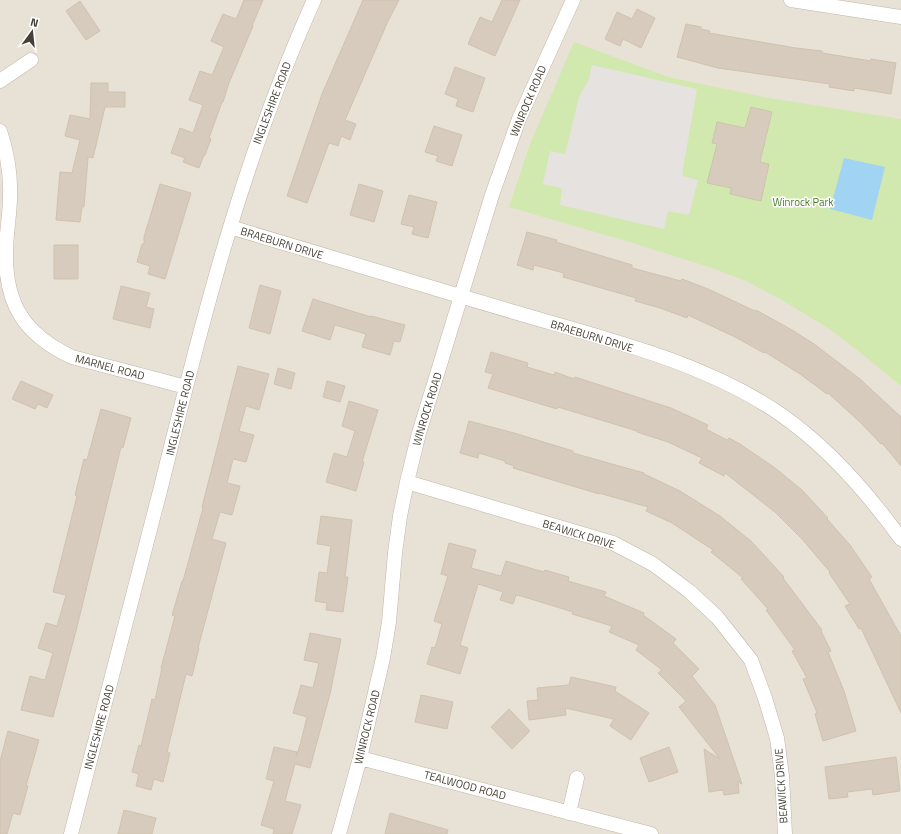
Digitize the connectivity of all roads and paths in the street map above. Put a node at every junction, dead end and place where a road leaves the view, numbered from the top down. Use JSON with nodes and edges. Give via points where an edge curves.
{"nodes":[{"id":1,"x":314,"y":0,"type":"edge"},
{"id":2,"x":572,"y":0,"type":"edge"},
{"id":3,"x":791,"y":0,"type":"edge"},
{"id":4,"x":812,"y":2,"type":"edge"},
{"id":5,"x":901,"y":18,"type":"edge"},
{"id":6,"x":31,"y":60,"type":"dead end"},
{"id":7,"x":0,"y":82,"type":"edge"},
{"id":8,"x":0,"y":131,"type":"edge"},
{"id":9,"x":230,"y":227,"type":"junction"},
{"id":10,"x":462,"y":297,"type":"junction"},
{"id":11,"x":186,"y":387,"type":"junction"},
{"id":12,"x":407,"y":482,"type":"junction"},
{"id":13,"x":901,"y":539,"type":"edge"},
{"id":14,"x":360,"y":758,"type":"junction"},
{"id":15,"x":577,"y":778,"type":"dead end"},
{"id":16,"x":569,"y":813,"type":"junction"},
{"id":17,"x":72,"y":834,"type":"edge"},
{"id":18,"x":339,"y":834,"type":"edge"},
{"id":19,"x":651,"y":834,"type":"edge"},
{"id":20,"x":785,"y":834,"type":"edge"}],
"edges":[{"from":1,"to":9,"type":"street","name":"INGLESHIRE ROAD","via":[[266,116]]},
{"from":2,"to":10,"type":"street","name":"WINROCK ROAD","via":[[509,146]]},
{"from":3,"to":4,"type":"street"},
{"from":4,"to":5,"type":"street"},
{"from":6,"to":7,"type":"street"},
{"from":8,"to":11,"type":"street","name":"MARNEL ROAD","via":[[10,177],[6,271],[12,297],[22,318],[40,338],[72,357]]},
{"from":9,"to":10,"type":"street","name":"BRAEBURN DRIVE"},
{"from":9,"to":11,"type":"street","name":"INGLESHIRE ROAD"},
{"from":10,"to":12,"type":"street","name":"WINROCK ROAD","via":[[419,433]]},
{"from":10,"to":13,"type":"street","name":"BRAEBURN DRIVE","via":[[630,347],[685,366],[734,387],[778,413],[816,442],[870,498]]},
{"from":11,"to":17,"type":"street","name":"INGLESHIRE ROAD"},
{"from":12,"to":14,"type":"street","name":"WINROCK ROAD","via":[[395,553],[383,658]]},
{"from":12,"to":20,"type":"street","name":"BEAWICK DRIVE","via":[[613,543],[653,564],[689,591],[717,617],[751,660],[765,698],[777,738]]},
{"from":14,"to":16,"type":"street","name":"TEALWOOD ROAD"},
{"from":14,"to":18,"type":"street","name":"WINROCK ROAD"},
{"from":15,"to":16,"type":"street"},
{"from":16,"to":19,"type":"street","name":"TEALWOOD ROAD"}]}
